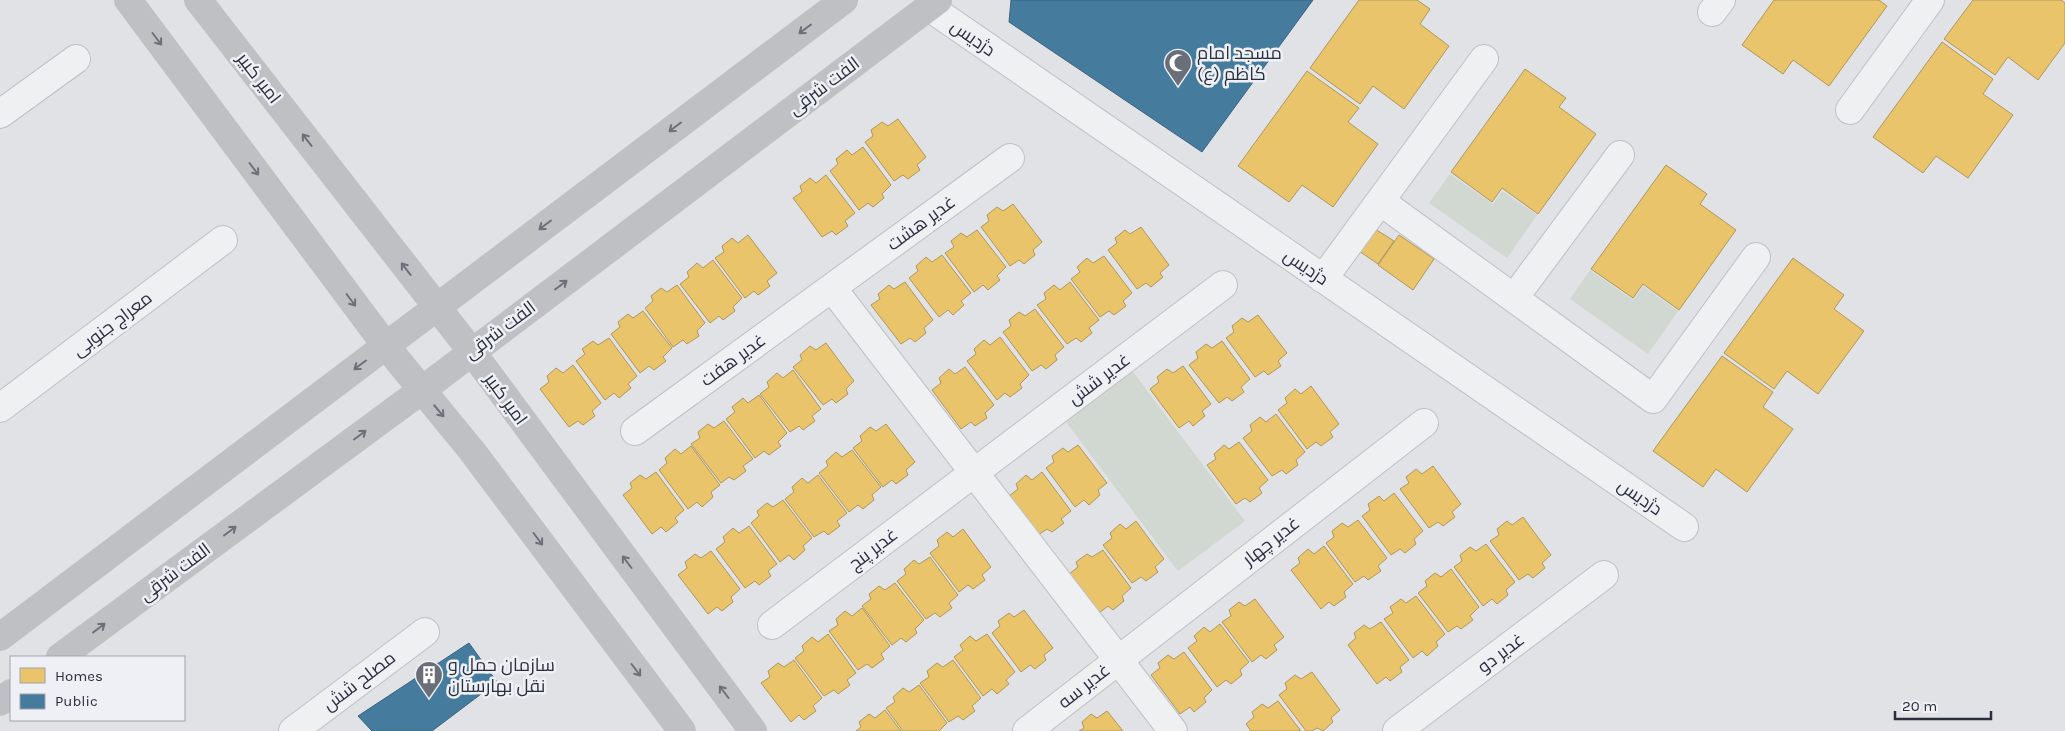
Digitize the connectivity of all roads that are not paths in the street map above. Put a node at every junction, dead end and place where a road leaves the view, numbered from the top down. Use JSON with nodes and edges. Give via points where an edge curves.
{"nodes":[{"id":1,"x":128,"y":0,"type":"edge"},
{"id":2,"x":198,"y":0,"type":"edge"},
{"id":3,"x":844,"y":0,"type":"edge"},
{"id":4,"x":1930,"y":0,"type":"edge"},
{"id":5,"x":934,"y":4,"type":"edge"},
{"id":6,"x":76,"y":58,"type":"dead end"},
{"id":7,"x":1484,"y":59,"type":"dead end"},
{"id":8,"x":1850,"y":110,"type":"dead end"},
{"id":9,"x":0,"y":114,"type":"edge"},
{"id":10,"x":1620,"y":155,"type":"dead end"},
{"id":11,"x":1010,"y":158,"type":"dead end"},
{"id":12,"x":1380,"y":201,"type":"junction"},
{"id":13,"x":223,"y":240,"type":"dead end"},
{"id":14,"x":1756,"y":257,"type":"dead end"},
{"id":15,"x":1323,"y":279,"type":"junction"},
{"id":16,"x":1223,"y":285,"type":"dead end"},
{"id":17,"x":832,"y":288,"type":"junction"},
{"id":18,"x":1514,"y":298,"type":"junction"},
{"id":19,"x":436,"y":307,"type":"junction"},
{"id":20,"x":386,"y":346,"type":"junction"},
{"id":21,"x":472,"y":352,"type":"junction"},
{"id":22,"x":422,"y":390,"type":"junction"},
{"id":23,"x":0,"y":408,"type":"edge"},
{"id":24,"x":1424,"y":423,"type":"dead end"},
{"id":25,"x":635,"y":431,"type":"dead end"},
{"id":26,"x":974,"y":473,"type":"junction"},
{"id":27,"x":1684,"y":527,"type":"dead end"},
{"id":28,"x":1604,"y":575,"type":"dead end"},
{"id":29,"x":772,"y":625,"type":"dead end"},
{"id":30,"x":425,"y":632,"type":"dead end"},
{"id":31,"x":0,"y":637,"type":"edge"},
{"id":32,"x":61,"y":656,"type":"edge"},
{"id":33,"x":1118,"y":659,"type":"junction"},
{"id":34,"x":10,"y":694,"type":"edge"},
{"id":35,"x":0,"y":702,"type":"edge"},
{"id":36,"x":293,"y":731,"type":"edge"},
{"id":37,"x":682,"y":731,"type":"edge"},
{"id":38,"x":753,"y":731,"type":"edge"},
{"id":39,"x":1027,"y":731,"type":"edge"},
{"id":40,"x":1173,"y":731,"type":"edge"},
{"id":41,"x":1397,"y":731,"type":"edge"}],
"edges":[{"from":1,"to":20,"type":"main road","one_way":true},
{"from":19,"to":2,"type":"main road","name":"امیر کبیر","one_way":true},
{"from":3,"to":19,"type":"main road","one_way":true},
{"from":4,"to":8,"type":"street"},
{"from":5,"to":15,"type":"street","name":"دژدیس"},
{"from":21,"to":5,"type":"main road","name":"الفت شرقی","one_way":true},
{"from":6,"to":9,"type":"street"},
{"from":7,"to":12,"type":"street"},
{"from":10,"to":18,"type":"street"},
{"from":11,"to":17,"type":"street","name":"غدیر هشت"},
{"from":12,"to":15,"type":"street"},
{"from":12,"to":18,"type":"street"},
{"from":13,"to":23,"type":"street","name":"معراج جنوبی"},
{"from":14,"to":18,"type":"street","via":[[1653,399]]},
{"from":15,"to":27,"type":"street","name":"دژدیس"},
{"from":16,"to":26,"type":"street","name":"غدیر شش"},
{"from":17,"to":25,"type":"street","name":"غدیر هفت"},
{"from":17,"to":26,"type":"street"},
{"from":19,"to":20,"type":"main road"},
{"from":19,"to":21,"type":"main road","name":"امیر کبیر"},
{"from":20,"to":22,"type":"main road"},
{"from":20,"to":31,"type":"main road","one_way":true},
{"from":21,"to":22,"type":"main road","name":"الفت شرقی"},
{"from":38,"to":21,"type":"main road","name":"امیر کبیر","one_way":true},
{"from":32,"to":22,"type":"main road","name":"الفت شرقی","one_way":true},
{"from":22,"to":37,"type":"main road","one_way":true,"via":[[472,451]]},
{"from":24,"to":33,"type":"street","name":"غدیر چهار"},
{"from":26,"to":29,"type":"street","name":"غدیر پنج"},
{"from":26,"to":33,"type":"street"},
{"from":28,"to":41,"type":"street","name":"غدیر دو"},
{"from":30,"to":36,"type":"street","name":"مصلح شش"},
{"from":33,"to":39,"type":"street","name":"غدیر سه"},
{"from":33,"to":40,"type":"street"},
{"from":34,"to":35,"type":"main road"}]}
